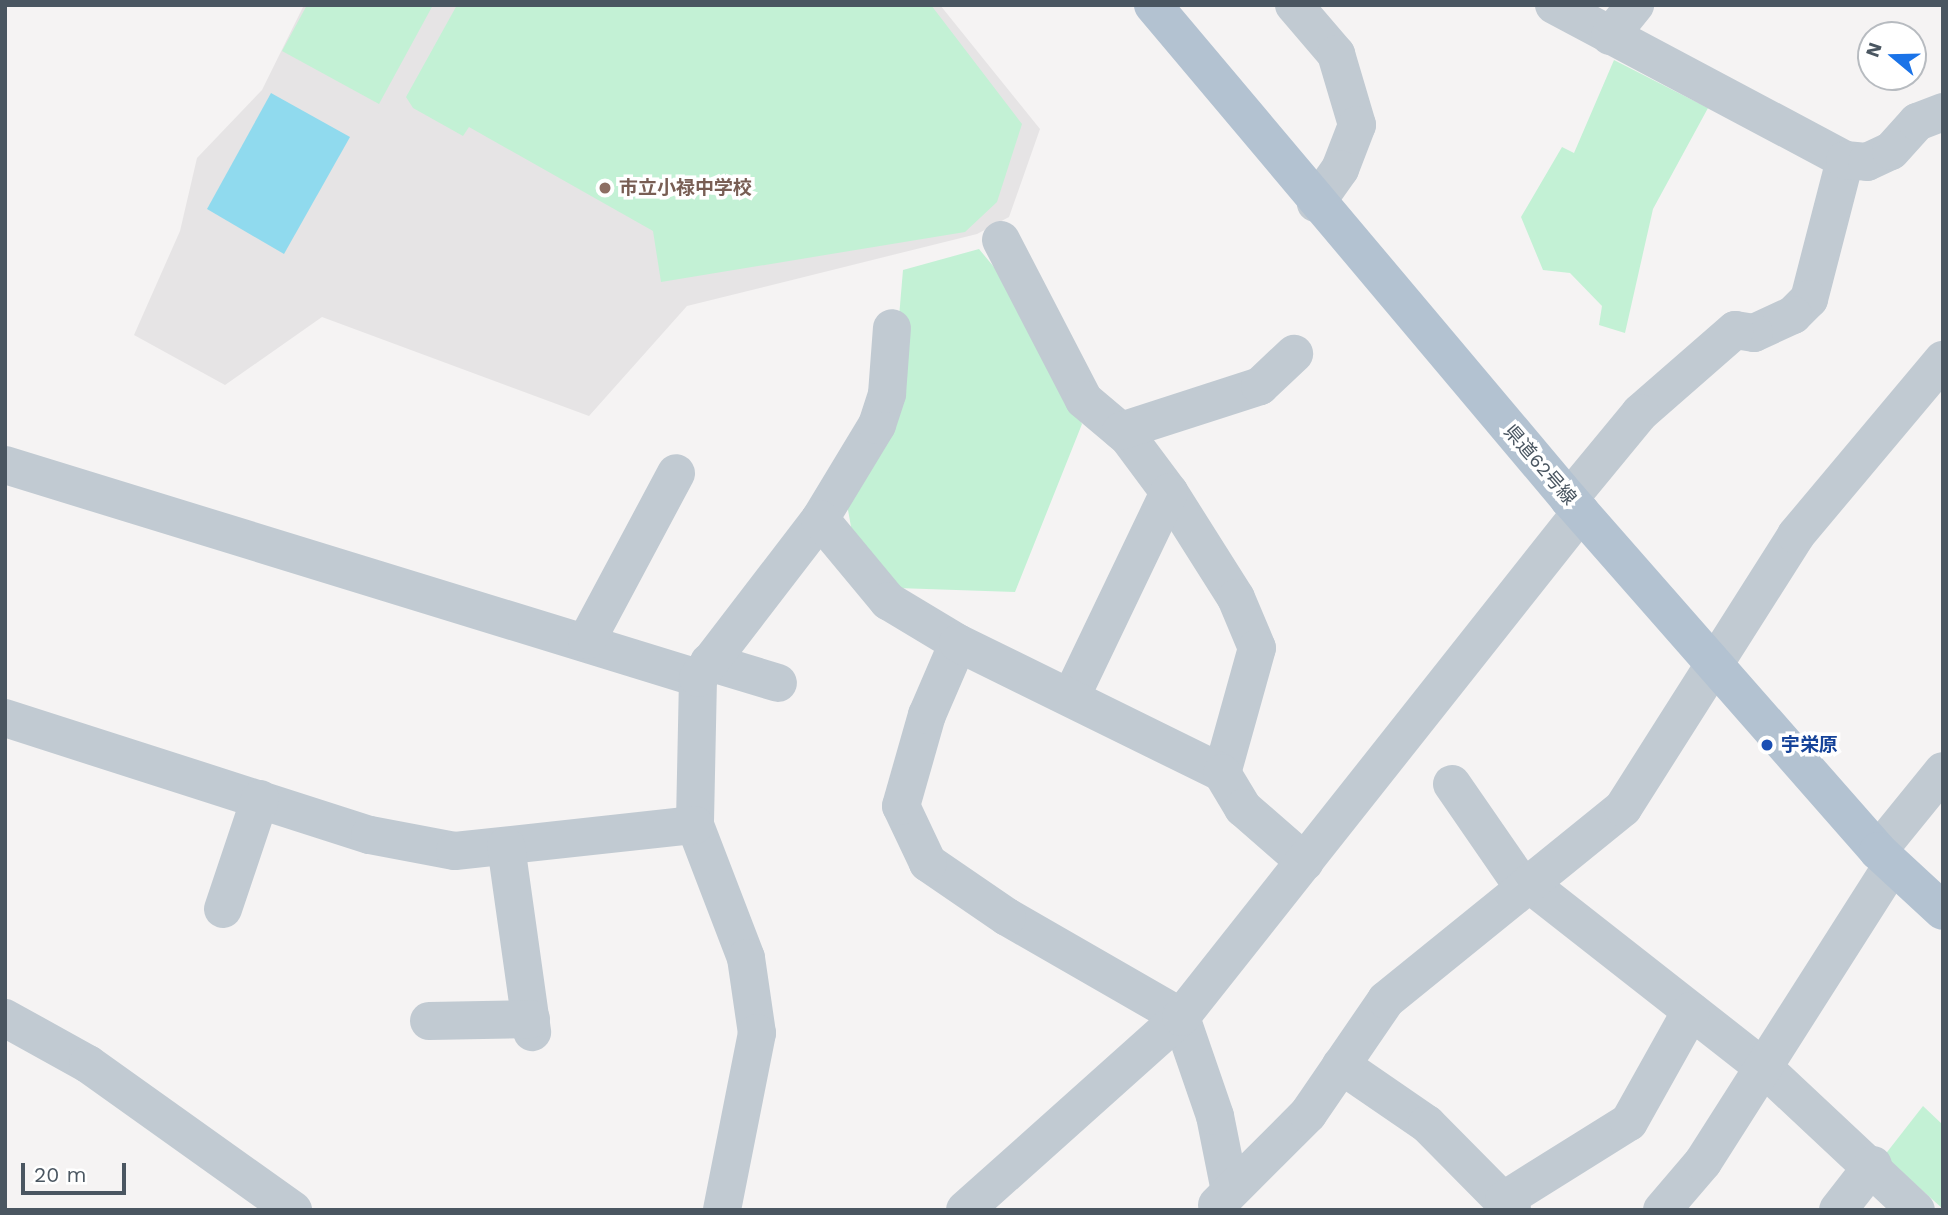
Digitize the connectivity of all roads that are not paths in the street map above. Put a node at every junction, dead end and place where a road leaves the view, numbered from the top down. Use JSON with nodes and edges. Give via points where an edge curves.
{"nodes":[{"id":1,"x":1153,"y":5,"type":"edge"},
{"id":2,"x":1294,"y":5,"type":"edge"},
{"id":3,"x":1554,"y":5,"type":"edge"},
{"id":4,"x":1635,"y":5,"type":"edge"},
{"id":5,"x":1610,"y":36,"type":"junction"},
{"id":6,"x":1943,"y":112,"type":"edge"},
{"id":7,"x":1845,"y":160,"type":"junction"},
{"id":8,"x":1316,"y":203,"type":"junction"},
{"id":9,"x":1001,"y":240,"type":"dead end"},
{"id":10,"x":892,"y":328,"type":"dead end"},
{"id":11,"x":1294,"y":354,"type":"dead end"},
{"id":12,"x":1943,"y":360,"type":"edge"},
{"id":13,"x":1121,"y":432,"type":"junction"},
{"id":14,"x":5,"y":466,"type":"edge"},
{"id":15,"x":676,"y":473,"type":"dead end"},
{"id":16,"x":1169,"y":492,"type":"junction"},
{"id":17,"x":1576,"y":505,"type":"junction"},
{"id":18,"x":820,"y":519,"type":"junction"},
{"id":19,"x":587,"y":640,"type":"junction"},
{"id":20,"x":958,"y":643,"type":"junction"},
{"id":21,"x":1716,"y":662,"type":"junction"},
{"id":22,"x":704,"y":670,"type":"junction"},
{"id":23,"x":778,"y":683,"type":"dead end"},
{"id":24,"x":1070,"y":697,"type":"junction"},
{"id":25,"x":5,"y":718,"type":"edge"},
{"id":26,"x":1943,"y":771,"type":"edge"},
{"id":27,"x":1222,"y":773,"type":"junction"},
{"id":28,"x":1452,"y":784,"type":"dead end"},
{"id":29,"x":260,"y":799,"type":"junction"},
{"id":30,"x":695,"y":825,"type":"junction"},
{"id":31,"x":506,"y":846,"type":"junction"},
{"id":32,"x":1885,"y":858,"type":"junction"},
{"id":33,"x":1305,"y":862,"type":"junction"},
{"id":34,"x":1525,"y":885,"type":"junction"},
{"id":35,"x":223,"y":909,"type":"dead end"},
{"id":36,"x":1943,"y":911,"type":"edge"},
{"id":37,"x":1691,"y":1012,"type":"junction"},
{"id":38,"x":1181,"y":1017,"type":"junction"},
{"id":39,"x":5,"y":1018,"type":"edge"},
{"id":40,"x":429,"y":1021,"type":"dead end"},
{"id":41,"x":1341,"y":1065,"type":"junction"},
{"id":42,"x":1764,"y":1068,"type":"junction"},
{"id":43,"x":1873,"y":1165,"type":"junction"},
{"id":44,"x":1221,"y":1201,"type":"edge"},
{"id":45,"x":1508,"y":1205,"type":"edge"},
{"id":46,"x":293,"y":1210,"type":"edge"},
{"id":47,"x":722,"y":1210,"type":"edge"},
{"id":48,"x":965,"y":1210,"type":"edge"},
{"id":49,"x":1662,"y":1210,"type":"edge"},
{"id":50,"x":1838,"y":1210,"type":"edge"},
{"id":51,"x":1916,"y":1210,"type":"edge"}],
"edges":[{"from":1,"to":8,"type":"main road","name":"県道62号線"},
{"from":2,"to":8,"type":"street","via":[[1336,54],[1357,125],[1340,169]]},
{"from":3,"to":5,"type":"street"},
{"from":4,"to":5,"type":"street"},
{"from":5,"to":7,"type":"street"},
{"from":6,"to":7,"type":"street","via":[[1917,122],[1891,151],[1867,162]]},
{"from":7,"to":17,"type":"street","via":[[1809,299],[1793,315],[1754,333],[1735,330],[1640,413]]},
{"from":8,"to":17,"type":"main road","name":"県道62号線"},
{"from":9,"to":13,"type":"street","via":[[1084,400]]},
{"from":10,"to":18,"type":"street","via":[[887,394],[877,425]]},
{"from":11,"to":13,"type":"street","via":[[1260,386]]},
{"from":12,"to":21,"type":"street","via":[[1796,535]]},
{"from":13,"to":16,"type":"street"},
{"from":14,"to":19,"type":"street"},
{"from":15,"to":19,"type":"street"},
{"from":16,"to":24,"type":"street"},
{"from":16,"to":27,"type":"street","via":[[1236,598],[1257,648]]},
{"from":17,"to":21,"type":"main road","name":"県道62号線"},
{"from":17,"to":33,"type":"street"},
{"from":18,"to":20,"type":"street","via":[[888,601]]},
{"from":18,"to":22,"type":"street"},
{"from":19,"to":22,"type":"street"},
{"from":20,"to":24,"type":"street"},
{"from":20,"to":38,"type":"street","via":[[927,715],[901,806],[928,863],[1007,917]]},
{"from":21,"to":32,"type":"main road","name":"県道62号線"},
{"from":21,"to":34,"type":"street","via":[[1623,808]]},
{"from":22,"to":23,"type":"street"},
{"from":22,"to":30,"type":"street"},
{"from":24,"to":27,"type":"street"},
{"from":25,"to":29,"type":"street"},
{"from":26,"to":32,"type":"street"},
{"from":27,"to":33,"type":"street","via":[[1243,808]]},
{"from":28,"to":34,"type":"street"},
{"from":29,"to":31,"type":"street","via":[[370,835],[455,851]]},
{"from":29,"to":35,"type":"street"},
{"from":30,"to":31,"type":"street"},
{"from":30,"to":47,"type":"street","via":[[746,958],[755,1009],[750,1091]]},
{"from":31,"to":40,"type":"street","via":[[532,1026]]},
{"from":32,"to":36,"type":"main road","name":"県道62号線"},
{"from":32,"to":42,"type":"street"},
{"from":33,"to":38,"type":"street"},
{"from":34,"to":37,"type":"street"},
{"from":34,"to":41,"type":"street","via":[[1386,1000]]},
{"from":37,"to":42,"type":"street"},
{"from":37,"to":45,"type":"street","via":[[1629,1122]]},
{"from":38,"to":44,"type":"street","via":[[1215,1116]]},
{"from":38,"to":48,"type":"street"},
{"from":39,"to":46,"type":"street","via":[[88,1064]]},
{"from":41,"to":44,"type":"street","via":[[1308,1114]]},
{"from":41,"to":45,"type":"street","via":[[1427,1124]]},
{"from":42,"to":43,"type":"street"},
{"from":42,"to":49,"type":"street","via":[[1703,1162]]},
{"from":43,"to":50,"type":"street"},
{"from":43,"to":51,"type":"street"}]}
